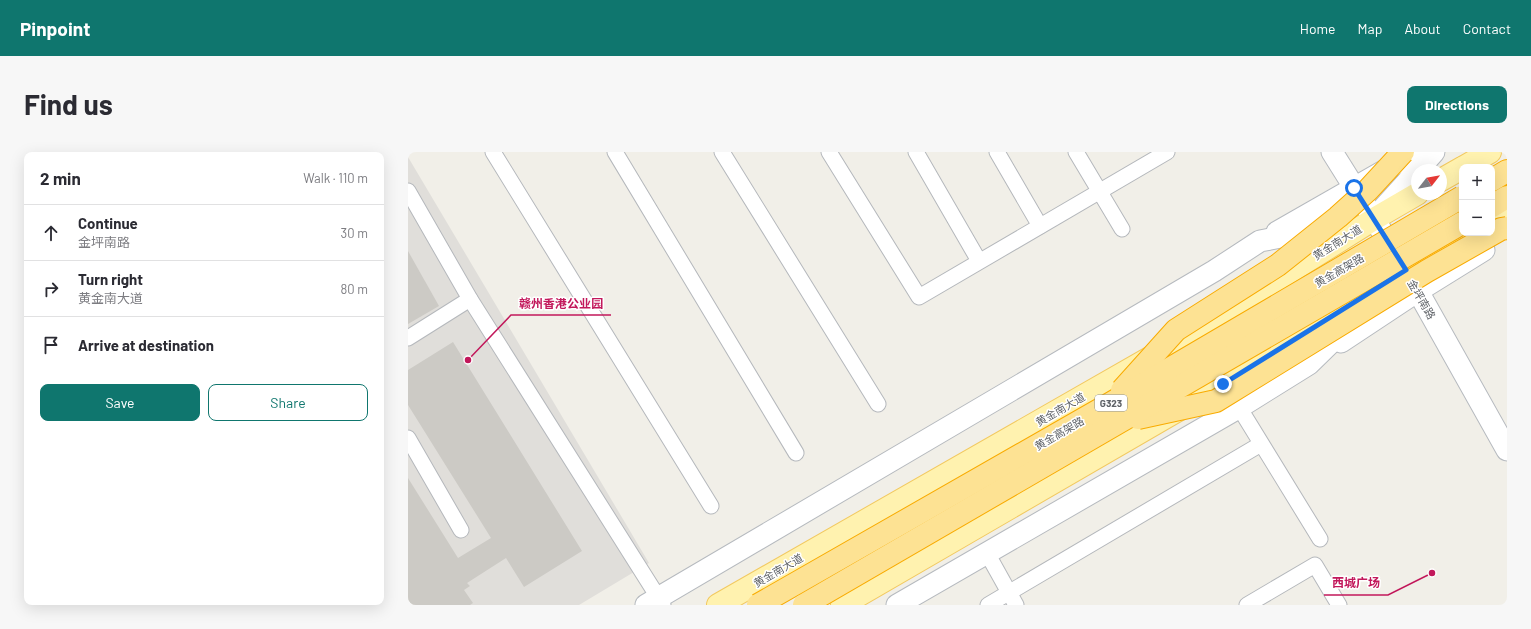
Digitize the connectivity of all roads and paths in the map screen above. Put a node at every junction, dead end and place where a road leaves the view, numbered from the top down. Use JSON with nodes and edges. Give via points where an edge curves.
{"nodes":[{"id":1,"x":493,"y":152,"type":"edge"},
{"id":2,"x":615,"y":152,"type":"edge"},
{"id":3,"x":722,"y":152,"type":"edge"},
{"id":4,"x":829,"y":152,"type":"edge"},
{"id":5,"x":916,"y":152,"type":"edge"},
{"id":6,"x":997,"y":152,"type":"edge"},
{"id":7,"x":1076,"y":152,"type":"edge"},
{"id":8,"x":1332,"y":152,"type":"edge"},
{"id":9,"x":1403,"y":152,"type":"edge"},
{"id":10,"x":1417,"y":152,"type":"edge"},
{"id":11,"x":1434,"y":152,"type":"edge"},
{"id":12,"x":1490,"y":152,"type":"edge"},
{"id":13,"x":1158,"y":154,"type":"edge"},
{"id":14,"x":1424,"y":164,"type":"edge"},
{"id":15,"x":1470,"y":164,"type":"edge"},
{"id":16,"x":1459,"y":170,"type":"edge"},
{"id":17,"x":1507,"y":171,"type":"edge"},
{"id":18,"x":1447,"y":177,"type":"edge"},
{"id":19,"x":1495,"y":178,"type":"edge"},
{"id":20,"x":1411,"y":179,"type":"edge"},
{"id":21,"x":1354,"y":188,"type":"junction"},
{"id":22,"x":408,"y":191,"type":"edge"},
{"id":23,"x":1100,"y":191,"type":"junction"},
{"id":24,"x":1411,"y":197,"type":"edge"},
{"id":25,"x":1507,"y":197,"type":"edge"},
{"id":26,"x":1459,"y":199,"type":"edge"},
{"id":27,"x":1495,"y":204,"type":"edge"},
{"id":28,"x":1507,"y":212,"type":"edge"},
{"id":29,"x":1374,"y":219,"type":"junction"},
{"id":30,"x":1495,"y":219,"type":"edge"},
{"id":31,"x":1459,"y":225,"type":"edge"},
{"id":32,"x":1040,"y":226,"type":"junction"},
{"id":33,"x":1122,"y":229,"type":"dead end"},
{"id":34,"x":1507,"y":234,"type":"edge"},
{"id":35,"x":1465,"y":236,"type":"edge"},
{"id":36,"x":1260,"y":241,"type":"junction"},
{"id":37,"x":979,"y":261,"type":"junction"},
{"id":38,"x":1406,"y":270,"type":"junction"},
{"id":39,"x":1418,"y":291,"type":"junction"},
{"id":40,"x":470,"y":299,"type":"junction"},
{"id":41,"x":408,"y":338,"type":"edge"},
{"id":42,"x":1309,"y":364,"type":"junction"},
{"id":43,"x":1223,"y":384,"type":"junction"},
{"id":44,"x":878,"y":404,"type":"dead end"},
{"id":45,"x":1240,"y":407,"type":"junction"},
{"id":46,"x":1113,"y":414,"type":"junction"},
{"id":47,"x":408,"y":438,"type":"edge"},
{"id":48,"x":1261,"y":444,"type":"junction"},
{"id":49,"x":1507,"y":450,"type":"edge"},
{"id":50,"x":796,"y":453,"type":"dead end"},
{"id":51,"x":711,"y":506,"type":"dead end"},
{"id":52,"x":461,"y":530,"type":"dead end"},
{"id":53,"x":1320,"y":539,"type":"dead end"},
{"id":54,"x":987,"y":553,"type":"junction"},
{"id":55,"x":1013,"y":599,"type":"edge"},
{"id":56,"x":656,"y":602,"type":"edge"},
{"id":57,"x":718,"y":605,"type":"edge"},
{"id":58,"x":758,"y":605,"type":"edge"},
{"id":59,"x":804,"y":605,"type":"edge"},
{"id":60,"x":842,"y":605,"type":"edge"},
{"id":61,"x":897,"y":605,"type":"edge"},
{"id":62,"x":988,"y":605,"type":"edge"},
{"id":63,"x":1247,"y":605,"type":"edge"},
{"id":64,"x":1339,"y":605,"type":"edge"}],
"edges":[{"from":1,"to":51,"type":"street"},
{"from":2,"to":50,"type":"street"},
{"from":3,"to":44,"type":"street"},
{"from":4,"to":37,"type":"street","via":[[919,297]]},
{"from":5,"to":37,"type":"street"},
{"from":6,"to":32,"type":"street"},
{"from":7,"to":23,"type":"street"},
{"from":8,"to":21,"type":"street","name":"金坪南路"},
{"from":9,"to":46,"type":"highway","bridge":true,"via":[[1368,190],[1278,265],[1176,330]]},
{"from":10,"to":21,"type":"street"},
{"from":11,"to":14,"type":"street"},
{"from":12,"to":15,"type":"main road"},
{"from":13,"to":23,"type":"street"},
{"from":16,"to":18,"type":"main road"},
{"from":17,"to":19,"type":"highway"},
{"from":20,"to":29,"type":"street"},
{"from":21,"to":29,"type":"street","name":"金坪南路"},
{"from":21,"to":36,"type":"street"},
{"from":22,"to":40,"type":"street"},
{"from":23,"to":32,"type":"street"},
{"from":23,"to":33,"type":"street"},
{"from":24,"to":29,"type":"main road","name":"黄金南大道"},
{"from":25,"to":27,"type":"highway"},
{"from":26,"to":46,"type":"highway","name":"黄金高架路","number":"G323","bridge":true},
{"from":28,"to":30,"type":"main road"},
{"from":29,"to":36,"type":"street"},
{"from":29,"to":38,"type":"street","name":"金坪南路"},
{"from":29,"to":57,"type":"main road","name":"黄金南大道","via":[[1183,339]]},
{"from":31,"to":46,"type":"highway","name":"黄金高架路","number":"G323","bridge":true},
{"from":32,"to":37,"type":"street"},
{"from":34,"to":38,"type":"street"},
{"from":34,"to":39,"type":"street"},
{"from":34,"to":46,"type":"highway","bridge":true,"via":[[1501,229],[1427,271],[1216,401]]},
{"from":35,"to":38,"type":"main road"},
{"from":36,"to":56,"type":"street"},
{"from":38,"to":39,"type":"street","name":"金坪南路"},
{"from":38,"to":42,"type":"street"},
{"from":38,"to":43,"type":"main road"},
{"from":39,"to":42,"type":"street"},
{"from":39,"to":49,"type":"street","name":"金坪南路"},
{"from":40,"to":41,"type":"street"},
{"from":40,"to":56,"type":"street"},
{"from":42,"to":45,"type":"street"},
{"from":43,"to":45,"type":"street"},
{"from":43,"to":60,"type":"main road"},
{"from":45,"to":48,"type":"street"},
{"from":45,"to":54,"type":"street"},
{"from":46,"to":58,"type":"highway","name":"黄金高架路","number":"G323","bridge":true},
{"from":46,"to":59,"type":"highway","name":"黄金高架路","number":"G323","bridge":true},
{"from":47,"to":52,"type":"street"},
{"from":48,"to":53,"type":"street"},
{"from":48,"to":55,"type":"street"},
{"from":54,"to":55,"type":"street"},
{"from":54,"to":61,"type":"street"},
{"from":55,"to":62,"type":"street"},
{"from":63,"to":64,"type":"street","via":[[1315,564]]}]}
